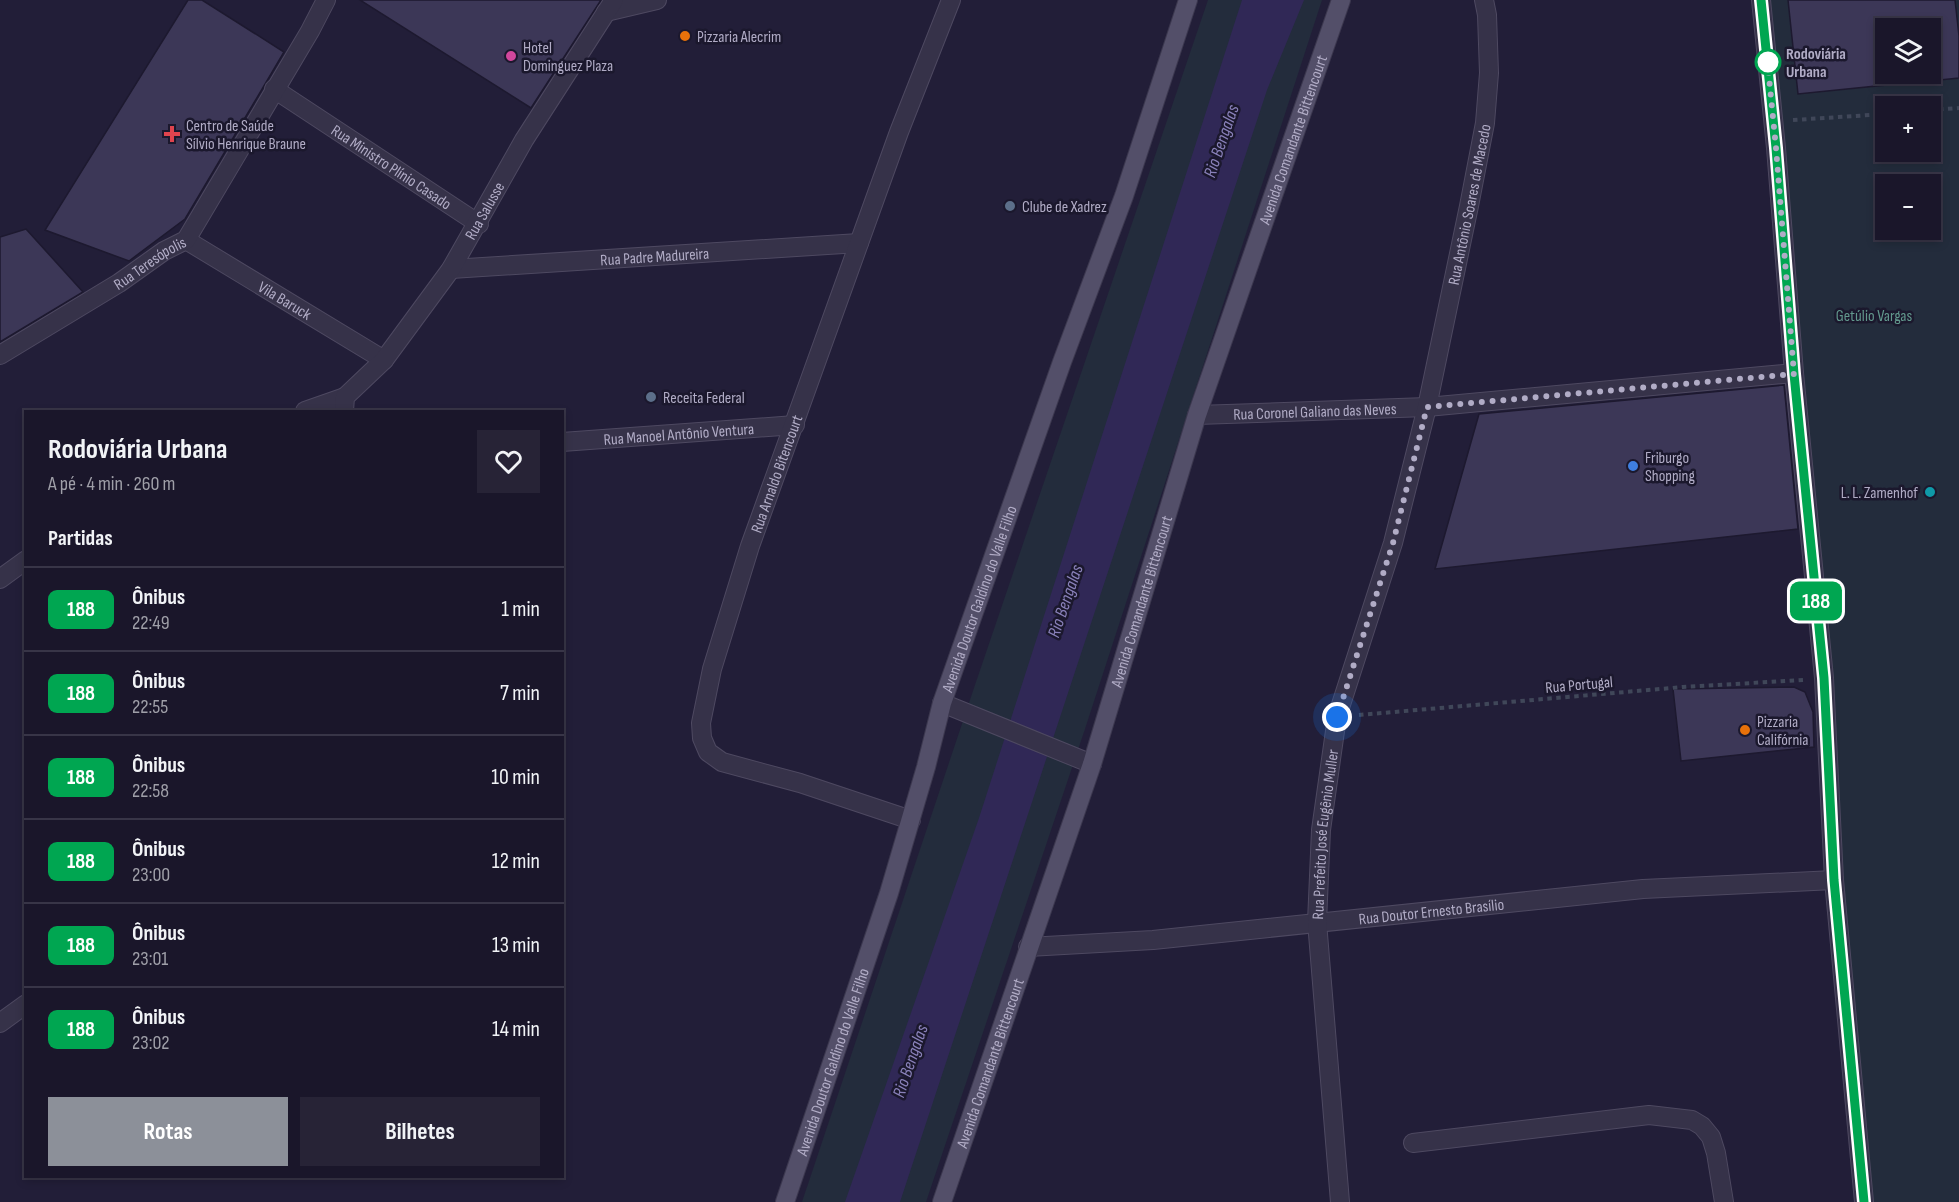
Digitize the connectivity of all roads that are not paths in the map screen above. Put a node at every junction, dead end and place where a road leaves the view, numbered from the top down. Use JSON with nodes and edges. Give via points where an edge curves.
{"nodes":[{"id":1,"x":326,"y":0,"type":"edge"},
{"id":2,"x":657,"y":0,"type":"edge"},
{"id":3,"x":951,"y":0,"type":"edge"},
{"id":4,"x":1188,"y":0,"type":"edge"},
{"id":5,"x":1341,"y":0,"type":"edge"},
{"id":6,"x":1484,"y":0,"type":"edge"},
{"id":7,"x":1761,"y":0,"type":"edge"},
{"id":8,"x":610,"y":6,"type":"edge"},
{"id":9,"x":274,"y":89,"type":"junction"},
{"id":10,"x":479,"y":224,"type":"junction"},
{"id":11,"x":186,"y":240,"type":"junction"},
{"id":12,"x":859,"y":243,"type":"junction"},
{"id":13,"x":451,"y":269,"type":"junction"},
{"id":14,"x":0,"y":355,"type":"edge"},
{"id":15,"x":384,"y":360,"type":"junction"},
{"id":16,"x":1794,"y":374,"type":"junction"},
{"id":17,"x":345,"y":404,"type":"edge"},
{"id":18,"x":1427,"y":407,"type":"junction"},
{"id":19,"x":311,"y":410,"type":"edge"},
{"id":20,"x":1197,"y":415,"type":"junction"},
{"id":21,"x":795,"y":425,"type":"junction"},
{"id":22,"x":564,"y":442,"type":"edge"},
{"id":23,"x":24,"y":561,"type":"edge"},
{"id":24,"x":0,"y":579,"type":"edge"},
{"id":25,"x":942,"y":703,"type":"junction"},
{"id":26,"x":1092,"y":764,"type":"junction"},
{"id":27,"x":910,"y":820,"type":"junction"},
{"id":28,"x":1834,"y":880,"type":"junction"},
{"id":29,"x":1317,"y":922,"type":"junction"},
{"id":30,"x":1028,"y":947,"type":"junction"},
{"id":31,"x":24,"y":1005,"type":"edge"},
{"id":32,"x":0,"y":1023,"type":"edge"},
{"id":33,"x":1413,"y":1143,"type":"dead end"},
{"id":34,"x":785,"y":1202,"type":"edge"},
{"id":35,"x":942,"y":1202,"type":"edge"},
{"id":36,"x":1340,"y":1202,"type":"edge"},
{"id":37,"x":1724,"y":1202,"type":"edge"},
{"id":38,"x":1864,"y":1202,"type":"edge"}],
"edges":[{"from":1,"to":9,"type":"street","name":"Rua Teresópolis"},
{"from":2,"to":8,"type":"street"},
{"from":3,"to":12,"type":"street","name":"Rua Arnaldo Bitencourt"},
{"from":4,"to":25,"type":"main road","name":"Avenida Doutor Galdino do Valle Filho","via":[[1124,196]]},
{"from":5,"to":20,"type":"main road","name":"Avenida Comandante Bittencourt"},
{"from":6,"to":18,"type":"street","name":"Rua Antônio Soares de Macedo","via":[[1489,73],[1485,123]]},
{"from":7,"to":16,"type":"street"},
{"from":8,"to":10,"type":"street","name":"Rua Salusse","via":[[524,140]]},
{"from":9,"to":10,"type":"street","name":"Rua Ministro Plínio Casado"},
{"from":9,"to":11,"type":"street","name":"Rua Teresópolis"},
{"from":10,"to":13,"type":"street","name":"Rua Salusse"},
{"from":11,"to":14,"type":"street","name":"Rua Teresópolis"},
{"from":11,"to":15,"type":"street","name":"Vila Baruck"},
{"from":12,"to":13,"type":"street","name":"Rua Padre Madureira"},
{"from":12,"to":21,"type":"street","name":"Rua Arnaldo Bitencourt"},
{"from":13,"to":15,"type":"street","name":"Rua Salusse"},
{"from":15,"to":17,"type":"street","name":"Rua Salusse"},
{"from":16,"to":18,"type":"street","name":"Rua Coronel Galiano das Neves"},
{"from":16,"to":28,"type":"street","via":[[1824,678]]},
{"from":17,"to":19,"type":"street"},
{"from":18,"to":20,"type":"street","name":"Rua Coronel Galiano das Neves"},
{"from":18,"to":29,"type":"street","name":"Rua Prefeito José Eugênio Muller","via":[[1393,543],[1337,717],[1322,830]]},
{"from":20,"to":26,"type":"main road","name":"Avenida Comandante Bittencourt"},
{"from":21,"to":22,"type":"street","name":"Rua Manoel Antônio Ventura"},
{"from":21,"to":27,"type":"street","name":"Rua Arnaldo Bitencourt","via":[[750,546],[712,669],[704,702],[702,738],[708,752],[722,762]]},
{"from":23,"to":24,"type":"street"},
{"from":25,"to":26,"type":"street"},
{"from":25,"to":27,"type":"main road","name":"Avenida Doutor Galdino do Valle Filho"},
{"from":26,"to":30,"type":"main road","name":"Avenida Comandante Bittencourt"},
{"from":27,"to":34,"type":"main road","name":"Avenida Doutor Galdino do Valle Filho","via":[[869,956]]},
{"from":28,"to":29,"type":"street","name":"Rua Doutor Ernesto Brasílio","via":[[1643,889]]},
{"from":28,"to":38,"type":"street"},
{"from":29,"to":30,"type":"street","name":"Rua Doutor Ernesto Brasílio","via":[[1153,940]]},
{"from":29,"to":36,"type":"street","name":"Rua Prefeito José Eugênio Muller"},
{"from":30,"to":35,"type":"main road","name":"Avenida Comandante Bittencourt"},
{"from":31,"to":32,"type":"street"},
{"from":33,"to":37,"type":"street","via":[[1649,1114],[1692,1120],[1711,1137]]}]}
